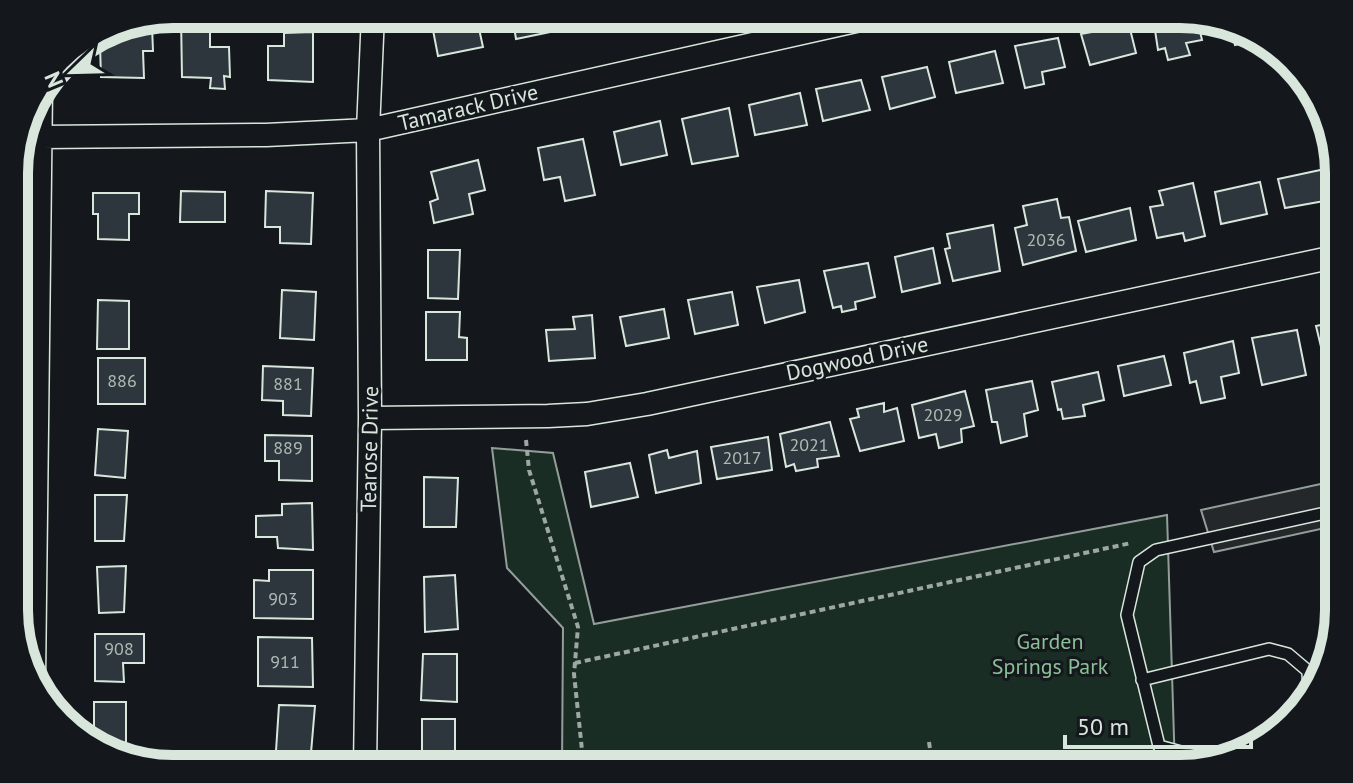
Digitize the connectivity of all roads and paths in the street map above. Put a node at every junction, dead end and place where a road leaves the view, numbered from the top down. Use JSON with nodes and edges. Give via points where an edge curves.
{"nodes":[{"id":1,"x":372,"y":28,"type":"edge"},
{"id":2,"x":779,"y":28,"type":"edge"},
{"id":3,"x":41,"y":114,"type":"edge"},
{"id":4,"x":368,"y":130,"type":"junction"},
{"id":5,"x":41,"y":137,"type":"junction"},
{"id":6,"x":1325,"y":259,"type":"edge"},
{"id":7,"x":523,"y":416,"type":"junction"},
{"id":8,"x":370,"y":418,"type":"junction"},
{"id":9,"x":28,"y":477,"type":"edge"},
{"id":10,"x":1325,"y":513,"type":"edge"},
{"id":11,"x":1156,"y":550,"type":"junction"},
{"id":12,"x":28,"y":597,"type":"edge"},
{"id":13,"x":31,"y":638,"type":"edge"},
{"id":14,"x":575,"y":663,"type":"junction"},
{"id":15,"x":1308,"y":677,"type":"edge"},
{"id":16,"x":1142,"y":680,"type":"junction"},
{"id":17,"x":929,"y":742,"type":"dead end"},
{"id":18,"x":365,"y":755,"type":"edge"},
{"id":19,"x":582,"y":755,"type":"edge"},
{"id":20,"x":931,"y":755,"type":"edge"},
{"id":21,"x":1191,"y":755,"type":"edge"}],
"edges":[{"from":1,"to":4,"type":"street","name":"Tearose Drive"},
{"from":2,"to":4,"type":"street","name":"Tamarack Drive"},
{"from":3,"to":5,"type":"street"},
{"from":4,"to":5,"type":"street","name":"Tamarack Drive"},
{"from":4,"to":8,"type":"street","name":"Tearose Drive"},
{"from":5,"to":9,"type":"street"},
{"from":6,"to":7,"type":"street","name":"Dogwood Drive","via":[[647,404],[587,414]]},
{"from":7,"to":8,"type":"street","name":"Dogwood Drive"},
{"from":7,"to":14,"type":"path","via":[[529,470],[578,627]]},
{"from":8,"to":18,"type":"street","name":"Tearose Drive"},
{"from":10,"to":11,"type":"lane"},
{"from":11,"to":14,"type":"path","via":[[1138,542]]},
{"from":11,"to":16,"type":"lane","via":[[1139,562],[1127,615]]},
{"from":12,"to":13,"type":"street"},
{"from":14,"to":19,"type":"path"},
{"from":15,"to":16,"type":"lane","via":[[1288,654],[1269,649]]},
{"from":16,"to":21,"type":"lane","via":[[1159,746]]},
{"from":17,"to":20,"type":"path"}]}
